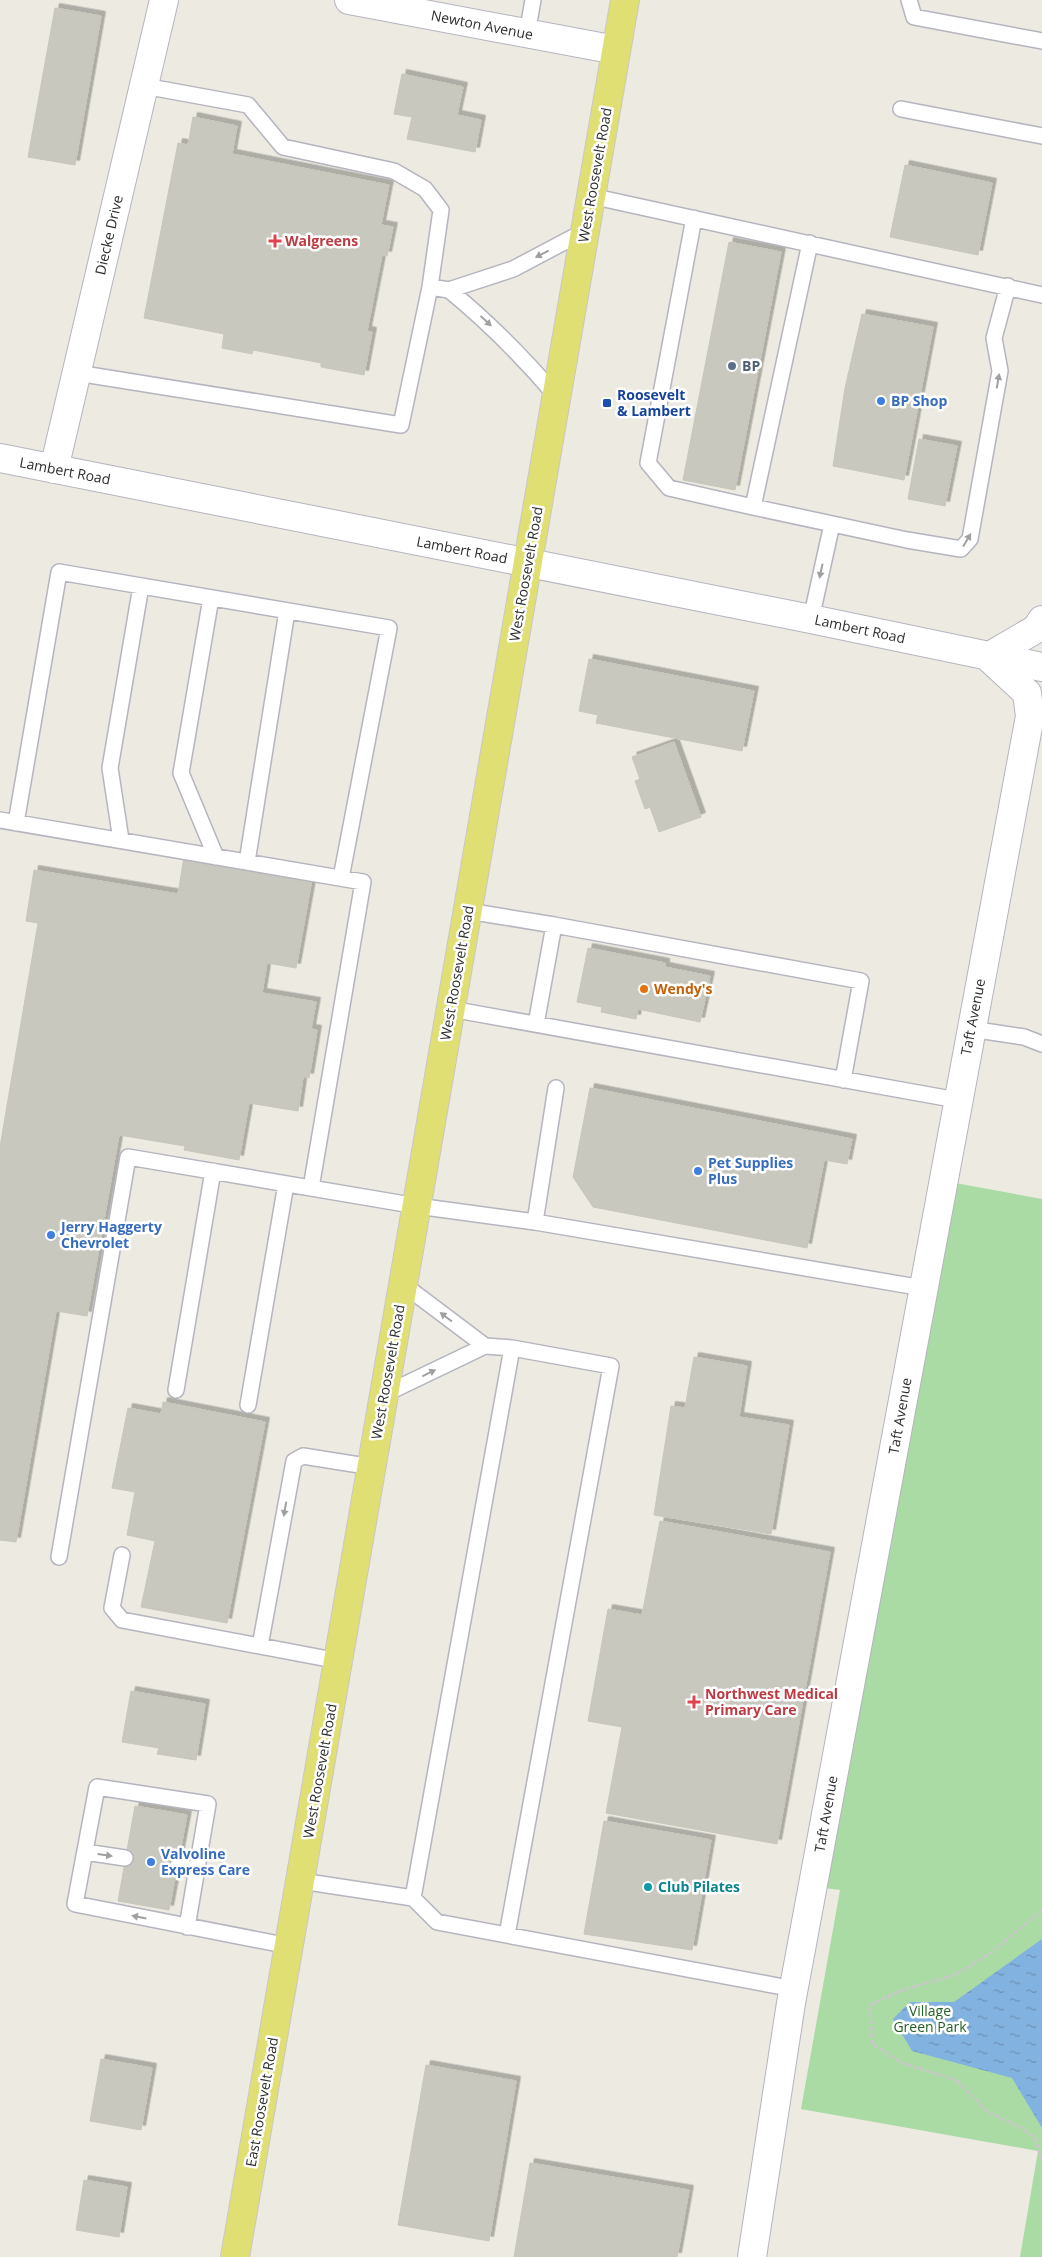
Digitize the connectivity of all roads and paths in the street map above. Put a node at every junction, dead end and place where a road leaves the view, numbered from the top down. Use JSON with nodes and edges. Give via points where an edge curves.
{"nodes":[{"id":1,"x":164,"y":0,"type":"edge"},
{"id":2,"x":349,"y":0,"type":"edge"},
{"id":3,"x":534,"y":0,"type":"edge"},
{"id":4,"x":625,"y":0,"type":"edge"},
{"id":5,"x":909,"y":0,"type":"edge"},
{"id":6,"x":527,"y":34,"type":"junction"},
{"id":7,"x":1042,"y":42,"type":"edge"},
{"id":8,"x":616,"y":50,"type":"junction"},
{"id":9,"x":144,"y":86,"type":"junction"},
{"id":10,"x":901,"y":109,"type":"dead end"},
{"id":11,"x":1042,"y":136,"type":"edge"},
{"id":12,"x":591,"y":196,"type":"junction"},
{"id":13,"x":694,"y":218,"type":"junction"},
{"id":14,"x":585,"y":231,"type":"junction"},
{"id":15,"x":810,"y":243,"type":"junction"},
{"id":16,"x":1008,"y":286,"type":"junction"},
{"id":17,"x":430,"y":287,"type":"junction"},
{"id":18,"x":449,"y":290,"type":"junction"},
{"id":19,"x":1042,"y":295,"type":"edge"},
{"id":20,"x":77,"y":373,"type":"junction"},
{"id":21,"x":556,"y":396,"type":"junction"},
{"id":22,"x":0,"y":458,"type":"edge"},
{"id":23,"x":54,"y":469,"type":"junction"},
{"id":24,"x":753,"y":507,"type":"junction"},
{"id":25,"x":832,"y":524,"type":"junction"},
{"id":26,"x":528,"y":563,"type":"junction"},
{"id":27,"x":141,"y":586,"type":"junction"},
{"id":28,"x":211,"y":598,"type":"junction"},
{"id":29,"x":287,"y":611,"type":"junction"},
{"id":30,"x":811,"y":619,"type":"junction"},
{"id":31,"x":1042,"y":620,"type":"edge"},
{"id":32,"x":988,"y":657,"type":"junction"},
{"id":33,"x":1042,"y":667,"type":"edge"},
{"id":34,"x":1036,"y":708,"type":"edge"},
{"id":35,"x":0,"y":820,"type":"edge"},
{"id":36,"x":16,"y":823,"type":"junction"},
{"id":37,"x":121,"y":840,"type":"junction"},
{"id":38,"x":216,"y":857,"type":"junction"},
{"id":39,"x":247,"y":862,"type":"junction"},
{"id":40,"x":341,"y":878,"type":"junction"},
{"id":41,"x":468,"y":910,"type":"junction"},
{"id":42,"x":554,"y":925,"type":"junction"},
{"id":43,"x":451,"y":1009,"type":"junction"},
{"id":44,"x":536,"y":1024,"type":"junction"},
{"id":45,"x":971,"y":1028,"type":"junction"},
{"id":46,"x":1042,"y":1044,"type":"edge"},
{"id":47,"x":843,"y":1080,"type":"junction"},
{"id":48,"x":556,"y":1088,"type":"dead end"},
{"id":49,"x":958,"y":1100,"type":"junction"},
{"id":50,"x":213,"y":1172,"type":"junction"},
{"id":51,"x":286,"y":1184,"type":"junction"},
{"id":52,"x":311,"y":1188,"type":"junction"},
{"id":53,"x":417,"y":1206,"type":"junction"},
{"id":54,"x":534,"y":1222,"type":"junction"},
{"id":55,"x":404,"y":1285,"type":"junction"},
{"id":56,"x":923,"y":1288,"type":"junction"},
{"id":57,"x":485,"y":1346,"type":"junction"},
{"id":58,"x":512,"y":1348,"type":"junction"},
{"id":59,"x":176,"y":1390,"type":"dead end"},
{"id":60,"x":385,"y":1394,"type":"junction"},
{"id":61,"x":248,"y":1405,"type":"dead end"},
{"id":62,"x":372,"y":1467,"type":"junction"},
{"id":63,"x":122,"y":1555,"type":"dead end"},
{"id":64,"x":59,"y":1557,"type":"dead end"},
{"id":65,"x":260,"y":1646,"type":"junction"},
{"id":66,"x":339,"y":1661,"type":"junction"},
{"id":67,"x":85,"y":1852,"type":"junction"},
{"id":68,"x":126,"y":1858,"type":"dead end"},
{"id":69,"x":177,"y":1867,"type":"dead end"},
{"id":70,"x":196,"y":1870,"type":"junction"},
{"id":71,"x":301,"y":1881,"type":"junction"},
{"id":72,"x":413,"y":1898,"type":"junction"},
{"id":73,"x":1042,"y":1910,"type":"edge"},
{"id":74,"x":187,"y":1927,"type":"junction"},
{"id":75,"x":507,"y":1935,"type":"junction"},
{"id":76,"x":289,"y":1946,"type":"junction"},
{"id":77,"x":794,"y":1988,"type":"junction"},
{"id":78,"x":1042,"y":2160,"type":"edge"},
{"id":79,"x":235,"y":2257,"type":"edge"},
{"id":80,"x":752,"y":2257,"type":"edge"}],
"edges":[{"from":1,"to":9,"type":"street","name":"Diecke Drive"},
{"from":2,"to":6,"type":"street","name":"Newton Avenue"},
{"from":3,"to":6,"type":"lane"},
{"from":4,"to":8,"type":"main road","name":"West Roosevelt Road"},
{"from":5,"to":7,"type":"lane","via":[[914,17]]},
{"from":6,"to":8,"type":"street","name":"Newton Avenue"},
{"from":8,"to":12,"type":"main road","name":"West Roosevelt Road"},
{"from":9,"to":17,"type":"lane","via":[[248,105],[283,147],[394,171],[425,189],[441,210]]},
{"from":9,"to":20,"type":"street","name":"Diecke Drive"},
{"from":10,"to":11,"type":"lane"},
{"from":12,"to":13,"type":"lane"},
{"from":12,"to":14,"type":"main road","name":"West Roosevelt Road"},
{"from":13,"to":15,"type":"lane"},
{"from":13,"to":24,"type":"lane","via":[[648,463],[669,488]]},
{"from":14,"to":18,"type":"lane","one_way":true,"via":[[513,269]]},
{"from":14,"to":21,"type":"main road","name":"West Roosevelt Road"},
{"from":15,"to":16,"type":"lane"},
{"from":15,"to":24,"type":"lane"},
{"from":16,"to":19,"type":"lane"},
{"from":25,"to":16,"type":"lane","one_way":true,"via":[[961,549],[970,538],[1000,371],[994,338]]},
{"from":17,"to":18,"type":"lane"},
{"from":17,"to":20,"type":"lane","via":[[400,425]]},
{"from":18,"to":21,"type":"lane","one_way":true,"via":[[526,360]]},
{"from":20,"to":23,"type":"street","name":"Diecke Drive"},
{"from":21,"to":26,"type":"main road","name":"West Roosevelt Road"},
{"from":22,"to":23,"type":"street","name":"Lambert Road"},
{"from":23,"to":26,"type":"street","name":"Lambert Road"},
{"from":24,"to":25,"type":"lane"},
{"from":25,"to":30,"type":"lane","one_way":true},
{"from":26,"to":30,"type":"street","name":"Lambert Road"},
{"from":26,"to":41,"type":"main road","name":"West Roosevelt Road"},
{"from":27,"to":28,"type":"lane"},
{"from":27,"to":36,"type":"lane","via":[[59,572]]},
{"from":27,"to":37,"type":"lane","via":[[110,768]]},
{"from":28,"to":29,"type":"lane"},
{"from":28,"to":38,"type":"lane","via":[[181,773]]},
{"from":29,"to":39,"type":"lane"},
{"from":29,"to":40,"type":"lane","via":[[389,628]]},
{"from":30,"to":32,"type":"street","name":"Lambert Road"},
{"from":31,"to":32,"type":"street","via":[[1036,629]]},
{"from":32,"to":33,"type":"street","name":"Lambert Road"},
{"from":32,"to":34,"type":"street","name":"Taft Avenue","via":[[1027,693]]},
{"from":34,"to":45,"type":"street","name":"Taft Avenue"},
{"from":35,"to":36,"type":"lane"},
{"from":36,"to":37,"type":"lane"},
{"from":37,"to":38,"type":"lane"},
{"from":38,"to":39,"type":"lane"},
{"from":39,"to":40,"type":"lane"},
{"from":40,"to":52,"type":"lane","via":[[363,882]]},
{"from":41,"to":42,"type":"lane"},
{"from":41,"to":43,"type":"main road","name":"West Roosevelt Road"},
{"from":42,"to":44,"type":"lane"},
{"from":42,"to":47,"type":"lane","via":[[862,980]]},
{"from":43,"to":44,"type":"lane"},
{"from":43,"to":53,"type":"main road","name":"West Roosevelt Road"},
{"from":44,"to":47,"type":"lane"},
{"from":45,"to":46,"type":"lane","via":[[1024,1037]]},
{"from":45,"to":49,"type":"street","name":"Taft Avenue"},
{"from":47,"to":49,"type":"lane"},
{"from":48,"to":54,"type":"lane"},
{"from":49,"to":56,"type":"street","name":"Taft Avenue"},
{"from":50,"to":51,"type":"lane"},
{"from":50,"to":59,"type":"lane"},
{"from":50,"to":64,"type":"lane","via":[[128,1157]]},
{"from":51,"to":52,"type":"lane"},
{"from":51,"to":61,"type":"lane"},
{"from":52,"to":53,"type":"lane"},
{"from":53,"to":54,"type":"lane"},
{"from":53,"to":55,"type":"main road","name":"West Roosevelt Road"},
{"from":54,"to":56,"type":"lane"},
{"from":57,"to":55,"type":"lane","one_way":true},
{"from":55,"to":60,"type":"main road","name":"West Roosevelt Road"},
{"from":56,"to":77,"type":"street","name":"Taft Avenue"},
{"from":57,"to":58,"type":"lane"},
{"from":60,"to":57,"type":"lane","one_way":true},
{"from":58,"to":72,"type":"lane"},
{"from":58,"to":75,"type":"lane","via":[[611,1366]]},
{"from":60,"to":62,"type":"main road","name":"West Roosevelt Road"},
{"from":62,"to":65,"type":"lane","one_way":true,"via":[[303,1456],[294,1461]]},
{"from":62,"to":66,"type":"main road","name":"West Roosevelt Road"},
{"from":63,"to":65,"type":"lane","via":[[112,1608],[122,1620]]},
{"from":65,"to":66,"type":"lane"},
{"from":66,"to":71,"type":"main road","name":"West Roosevelt Road"},
{"from":67,"to":68,"type":"lane","one_way":true},
{"from":67,"to":70,"type":"lane","via":[[97,1787],[208,1804]]},
{"from":74,"to":67,"type":"lane","one_way":true,"via":[[75,1904]]},
{"from":69,"to":70,"type":"lane"},
{"from":70,"to":74,"type":"lane"},
{"from":71,"to":72,"type":"lane"},
{"from":71,"to":76,"type":"main road","name":"West Roosevelt Road"},
{"from":72,"to":75,"type":"lane","via":[[437,1922]]},
{"from":73,"to":78,"type":"path","via":[[992,1952],[957,1974],[900,1991],[870,2005],[872,2044],[902,2063],[956,2080],[988,2112],[1020,2127],[1034,2138]]},
{"from":74,"to":76,"type":"lane"},
{"from":75,"to":77,"type":"lane"},
{"from":76,"to":79,"type":"main road","name":"East Roosevelt Road"},
{"from":77,"to":80,"type":"street","name":"Taft Avenue"}]}
